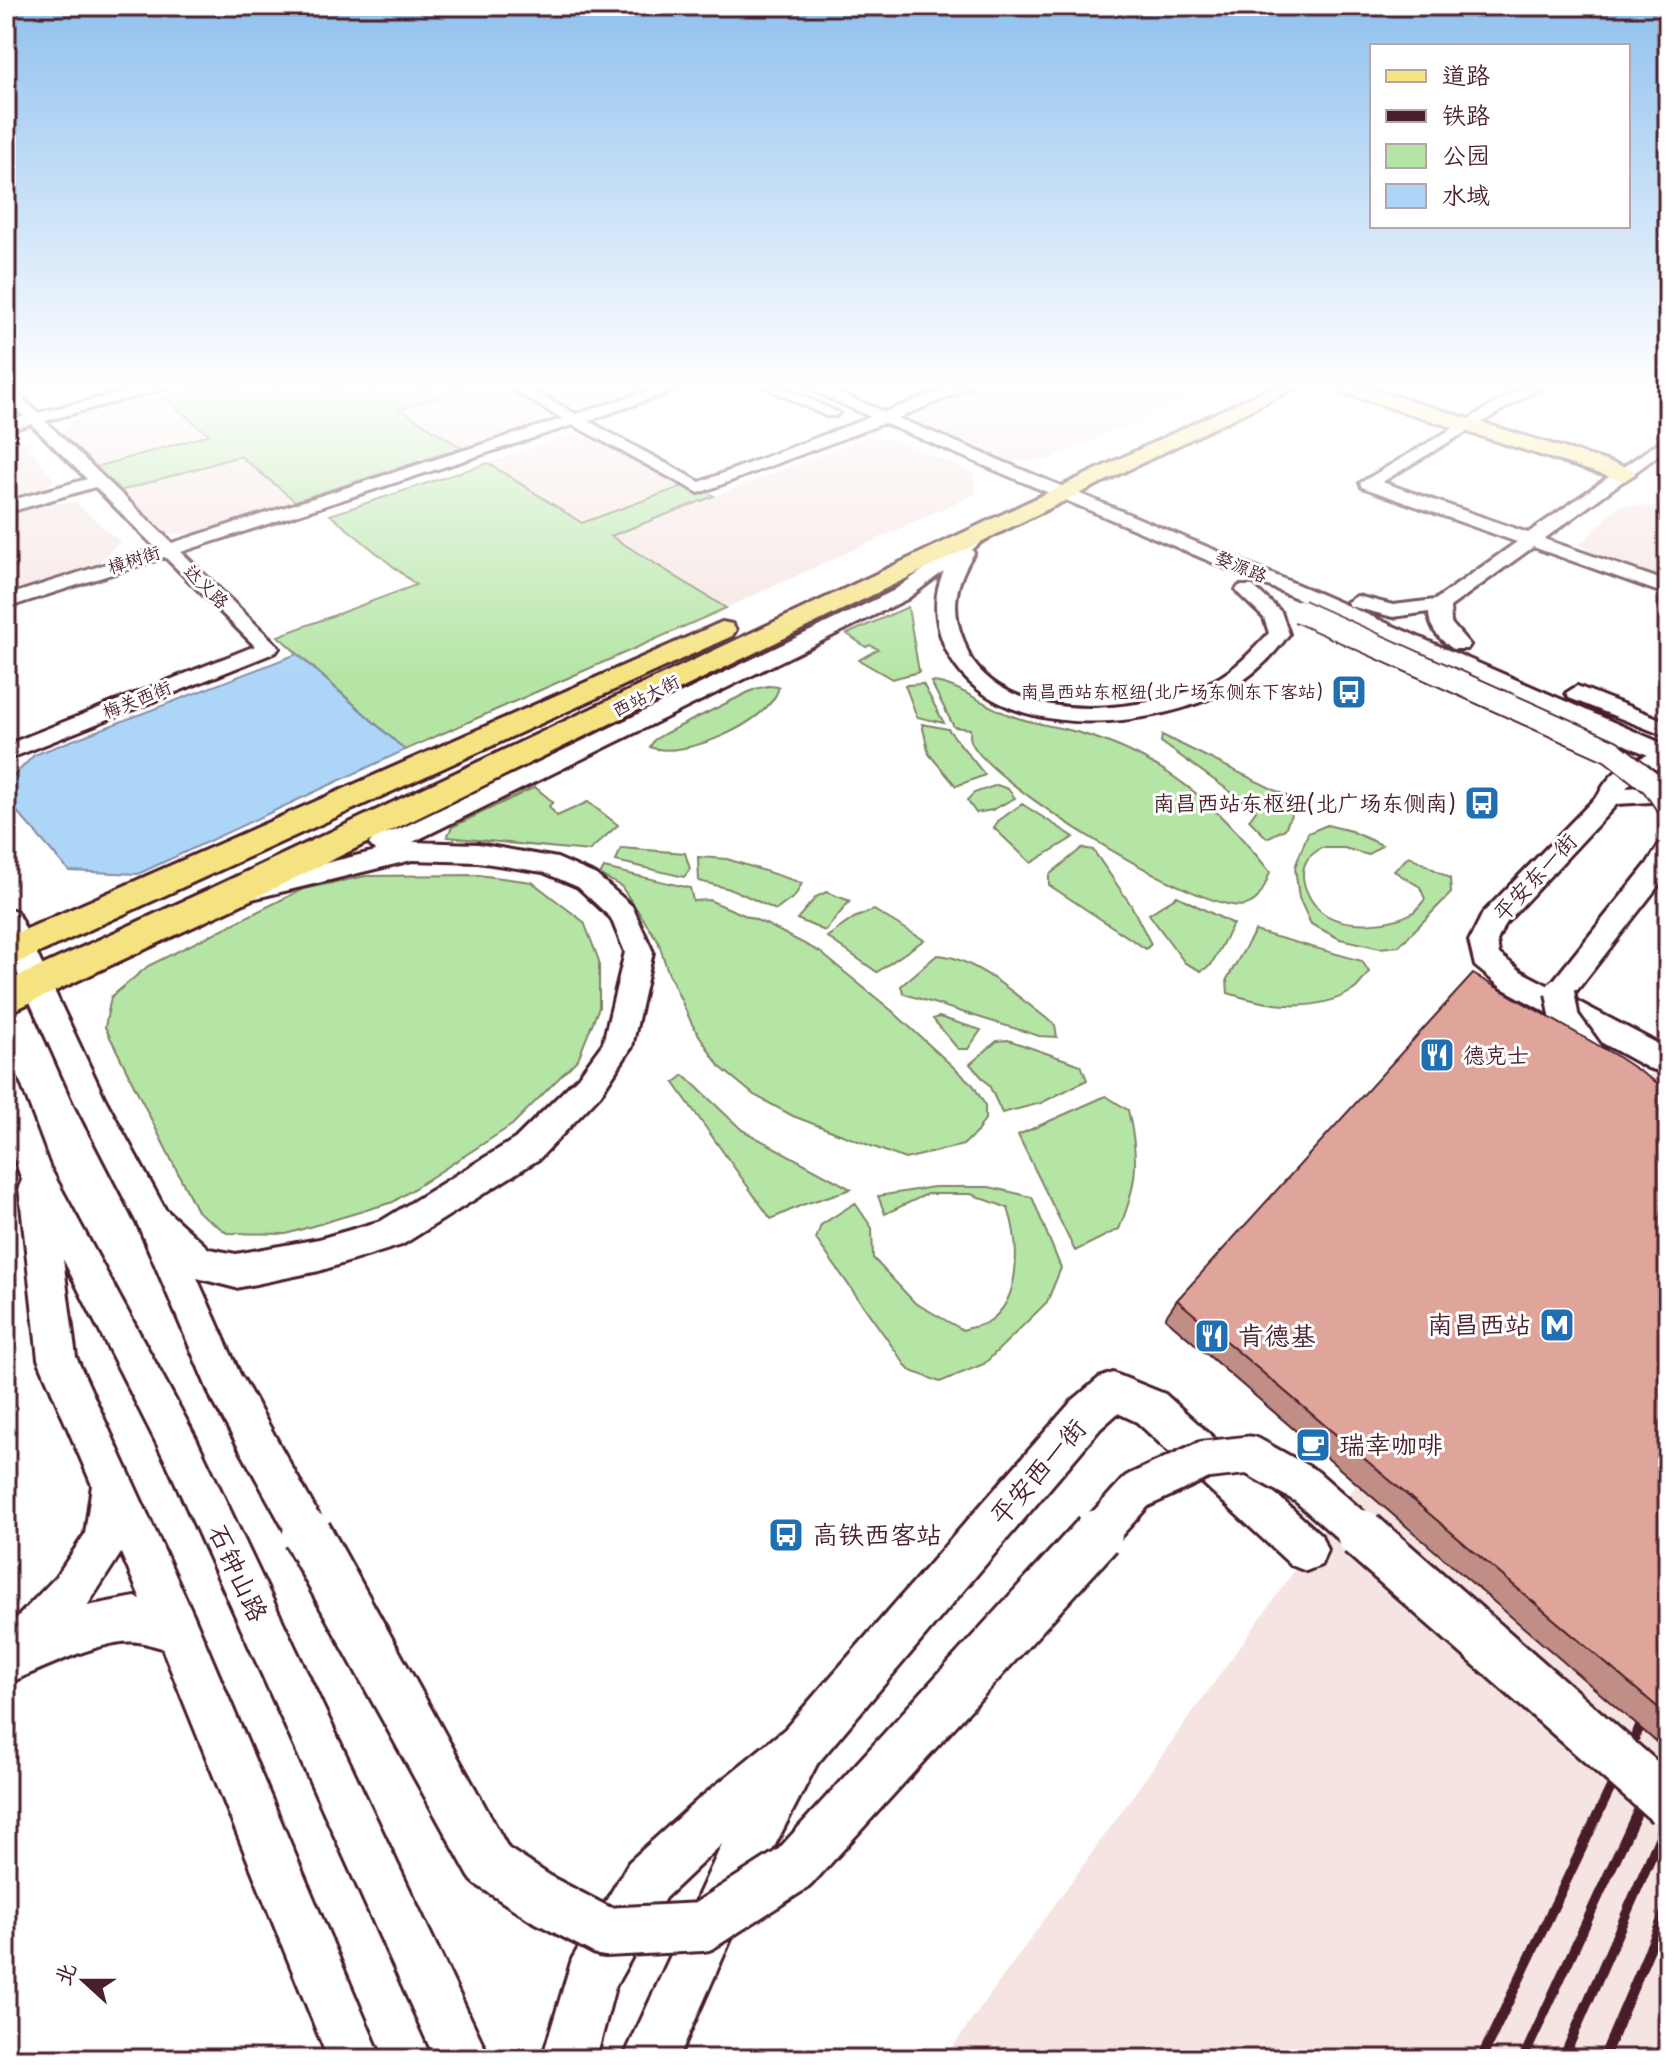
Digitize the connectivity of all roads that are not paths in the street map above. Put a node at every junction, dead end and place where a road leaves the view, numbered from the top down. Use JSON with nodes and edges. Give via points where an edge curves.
{"nodes":[{"id":1,"x":87,"y":484,"type":"edge"},
{"id":2,"x":101,"y":484,"type":"edge"},
{"id":3,"x":371,"y":484,"type":"edge"},
{"id":4,"x":1018,"y":484,"type":"edge"},
{"id":5,"x":1024,"y":484,"type":"edge"},
{"id":6,"x":1062,"y":484,"type":"edge"},
{"id":7,"x":1066,"y":484,"type":"edge"},
{"id":8,"x":1372,"y":484,"type":"edge"},
{"id":9,"x":1609,"y":484,"type":"edge"},
{"id":10,"x":1044,"y":494,"type":"junction"},
{"id":11,"x":6,"y":508,"type":"edge"},
{"id":12,"x":976,"y":538,"type":"junction"},
{"id":13,"x":1530,"y":540,"type":"junction"},
{"id":14,"x":167,"y":549,"type":"junction"},
{"id":15,"x":1216,"y":557,"type":"junction"},
{"id":16,"x":1668,"y":589,"type":"edge"},
{"id":17,"x":1246,"y":590,"type":"junction"},
{"id":18,"x":6,"y":602,"type":"edge"},
{"id":19,"x":1357,"y":602,"type":"junction"},
{"id":20,"x":1441,"y":605,"type":"junction"},
{"id":21,"x":1460,"y":645,"type":"junction"},
{"id":22,"x":269,"y":648,"type":"joint"},
{"id":23,"x":1668,"y":730,"type":"edge"},
{"id":24,"x":6,"y":753,"type":"edge"},
{"id":25,"x":1667,"y":756,"type":"edge"},
{"id":26,"x":1668,"y":793,"type":"edge"},
{"id":27,"x":1610,"y":797,"type":"junction"},
{"id":28,"x":1668,"y":806,"type":"edge"},
{"id":29,"x":1668,"y":851,"type":"edge"},
{"id":30,"x":227,"y":896,"type":"junction"},
{"id":31,"x":6,"y":918,"type":"edge"},
{"id":32,"x":14,"y":951,"type":"edge"},
{"id":33,"x":35,"y":986,"type":"junction"},
{"id":34,"x":6,"y":999,"type":"edge"},
{"id":35,"x":1659,"y":1059,"type":"dead end"},
{"id":36,"x":1611,"y":1075,"type":"edge"},
{"id":37,"x":6,"y":1090,"type":"edge"},
{"id":38,"x":34,"y":1170,"type":"junction"},
{"id":39,"x":153,"y":1220,"type":"junction"},
{"id":40,"x":112,"y":1487,"type":"junction"},
{"id":41,"x":1306,"y":1550,"type":"dead end"},
{"id":42,"x":177,"y":1630,"type":"junction"},
{"id":43,"x":6,"y":1664,"type":"edge"},
{"id":44,"x":802,"y":1746,"type":"junction"},
{"id":45,"x":1668,"y":1803,"type":"edge"},
{"id":46,"x":355,"y":2059,"type":"edge"},
{"id":47,"x":463,"y":2059,"type":"edge"},
{"id":48,"x":569,"y":2059,"type":"edge"},
{"id":49,"x":650,"y":2059,"type":"edge"}],
"edges":[{"from":1,"to":11,"type":"street"},
{"from":2,"to":14,"type":"street","name":"达义路"},
{"from":3,"to":14,"type":"street","name":"樟树街"},
{"from":4,"to":10,"type":"street","name":"婺源路"},
{"from":5,"to":10,"type":"street","name":"婺源路"},
{"from":6,"to":10,"type":"main road","name":"西站大街"},
{"from":7,"to":10,"type":"main road","name":"西站大街"},
{"from":8,"to":13,"type":"street"},
{"from":9,"to":13,"type":"street"},
{"from":10,"to":12,"type":"main road","name":"西站大街"},
{"from":10,"to":15,"type":"street","name":"婺源路"},
{"from":10,"to":17,"type":"street","name":"婺源路"},
{"from":10,"to":32,"type":"main road","name":"西站大街"},
{"from":12,"to":17,"type":"street","via":[[948,576],[944,606],[951,645],[963,667],[983,685],[1036,708],[1079,715],[1127,714],[1169,706],[1221,685],[1258,658],[1279,634],[1274,616]]},
{"from":12,"to":30,"type":"main road","name":"西站大街"},
{"from":13,"to":16,"type":"street"},
{"from":13,"to":20,"type":"street"},
{"from":14,"to":18,"type":"street","name":"樟树街"},
{"from":14,"to":22,"type":"street","name":"达义路"},
{"from":15,"to":19,"type":"street","via":[[1307,581]]},
{"from":15,"to":25,"type":"street","name":"婺源路"},
{"from":17,"to":28,"type":"street","name":"婺源路","bridge":true,"via":[[1611,751],[1653,784]]},
{"from":19,"to":20,"type":"street","via":[[1393,611]]},
{"from":19,"to":21,"type":"street"},
{"from":20,"to":21,"type":"street","via":[[1437,617],[1442,630]]},
{"from":21,"to":23,"type":"street"},
{"from":22,"to":24,"type":"street","name":"梅关西街"},
{"from":25,"to":27,"type":"street","via":[[1631,769],[1615,782]]},
{"from":26,"to":27,"type":"street"},
{"from":27,"to":35,"type":"street","name":"平安东一街","via":[[1493,920],[1483,941],[1485,959],[1512,980]]},
{"from":29,"to":36,"type":"street","bridge":true,"via":[[1560,992],[1565,1020],[1586,1053]]},
{"from":30,"to":33,"type":"main road","name":"西站大街"},
{"from":30,"to":39,"type":"street","via":[[412,851],[478,853],[548,864],[587,881],[622,913],[639,952],[617,1047],[589,1086],[527,1149],[390,1234],[236,1271],[200,1263]]},
{"from":31,"to":32,"type":"street"},
{"from":32,"to":33,"type":"street"},
{"from":33,"to":34,"type":"main road","name":"西站大街"},
{"from":33,"to":39,"type":"street"},
{"from":37,"to":38,"type":"street","name":"石钟山路"},
{"from":38,"to":40,"type":"street","via":[[57,1359]]},
{"from":38,"to":47,"type":"street","name":"石钟山路","via":[[182,1452]]},
{"from":39,"to":45,"type":"street","bridge":true,"via":[[227,1388],[490,1865],[605,1932],[702,1927],[794,1868],[1137,1491],[1204,1460],[1250,1455],[1306,1486]]},
{"from":40,"to":42,"type":"street"},
{"from":40,"to":43,"type":"street","via":[[105,1541],[71,1592]]},
{"from":41,"to":44,"type":"street","name":"平安西一街","via":[[1151,1408],[1113,1392],[1086,1415]]},
{"from":42,"to":43,"type":"street","via":[[135,1619],[73,1631]]},
{"from":42,"to":46,"type":"street"},
{"from":44,"to":48,"type":"street","via":[[647,1880],[591,1978]]},
{"from":44,"to":49,"type":"street","via":[[740,1860]]}]}
